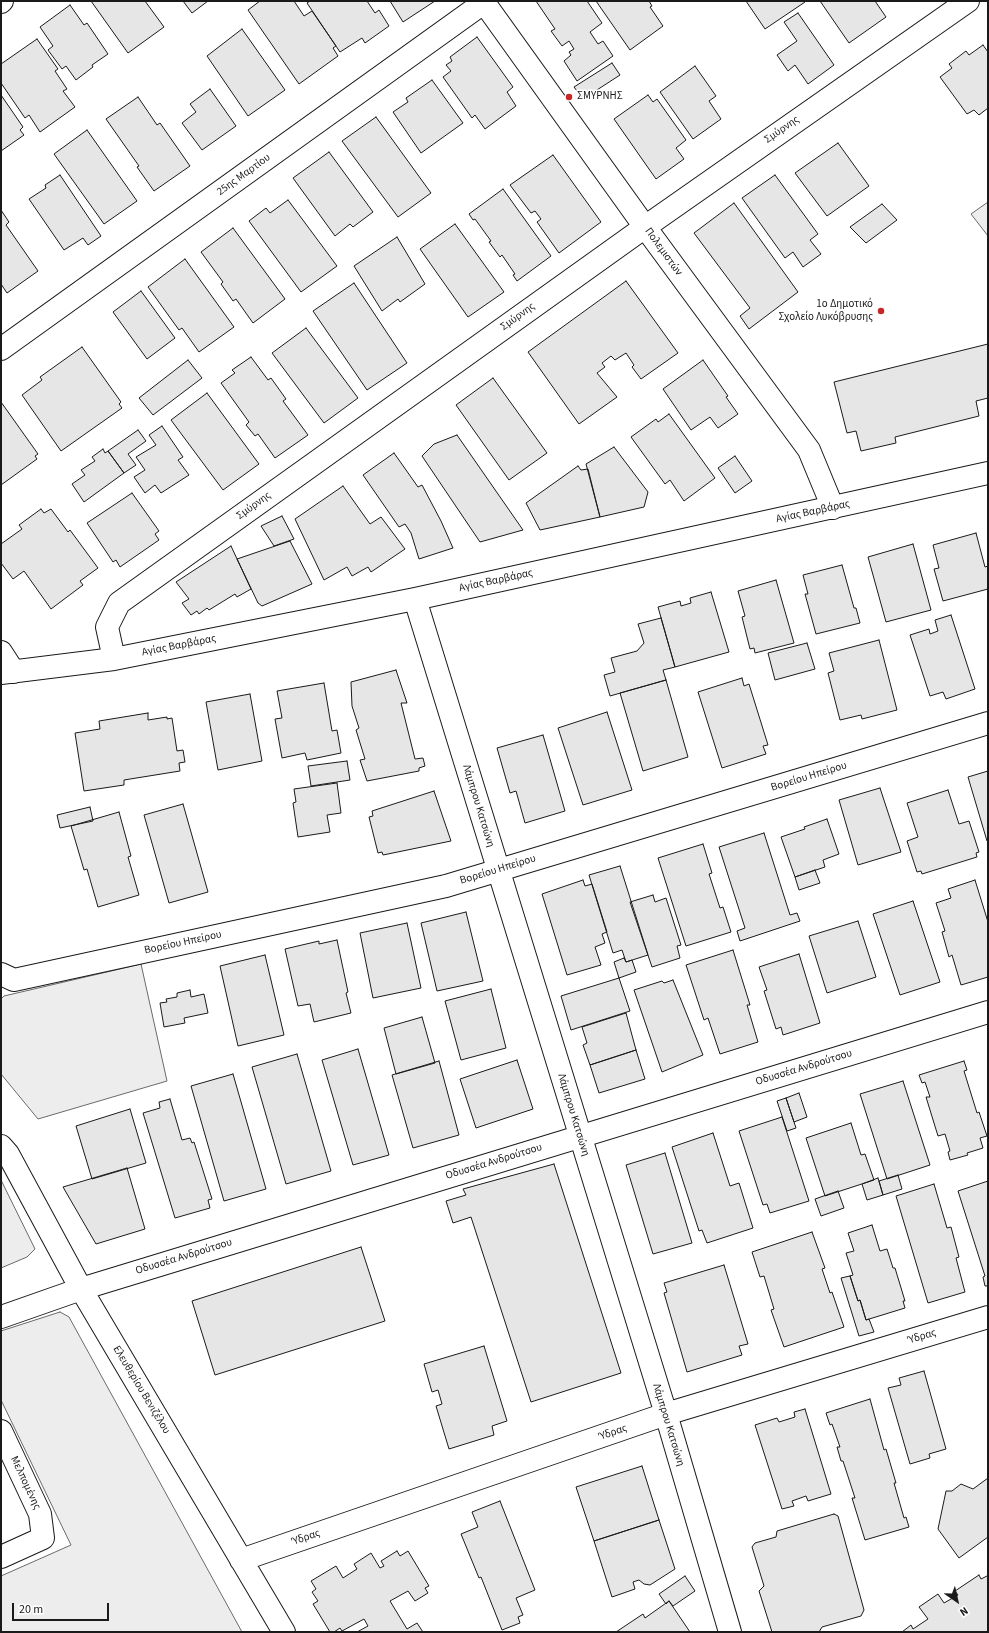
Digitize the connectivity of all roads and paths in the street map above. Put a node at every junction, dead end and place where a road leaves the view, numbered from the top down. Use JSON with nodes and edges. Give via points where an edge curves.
{"nodes":[{"id":1,"x":968,"y":1,"type":"edge"},
{"id":2,"x":484,"y":2,"type":"edge"},
{"id":3,"x":644,"y":227,"type":"junction"},
{"id":4,"x":1,"y":348,"type":"edge"},
{"id":5,"x":988,"y":473,"type":"edge"},
{"id":6,"x":834,"y":508,"type":"junction"},
{"id":7,"x":415,"y":599,"type":"junction"},
{"id":8,"x":1,"y":652,"type":"edge"},
{"id":9,"x":114,"y":659,"type":"junction"},
{"id":10,"x":8,"y":672,"type":"edge"},
{"id":11,"x":988,"y":723,"type":"edge"},
{"id":12,"x":497,"y":871,"type":"junction"},
{"id":13,"x":1,"y":974,"type":"edge"},
{"id":14,"x":988,"y":1012,"type":"edge"},
{"id":15,"x":579,"y":1136,"type":"junction"},
{"id":16,"x":1,"y":1146,"type":"edge"},
{"id":17,"x":81,"y":1289,"type":"junction"},
{"id":18,"x":1,"y":1317,"type":"edge"},
{"id":19,"x":988,"y":1317,"type":"edge"},
{"id":20,"x":666,"y":1414,"type":"junction"},
{"id":21,"x":1,"y":1431,"type":"edge"},
{"id":22,"x":1,"y":1557,"type":"edge"},
{"id":23,"x":241,"y":1560,"type":"junction"},
{"id":24,"x":284,"y":1632,"type":"edge"},
{"id":25,"x":730,"y":1632,"type":"edge"}],
"edges":[{"from":1,"to":3,"type":"street","name":"Σμύρνης"},
{"from":2,"to":3,"type":"street","name":"Πολεμιστών"},
{"from":2,"to":4,"type":"street","name":"25ης Μαρτίου"},
{"from":3,"to":6,"type":"street","name":"Πολεμιστών","via":[[809,450]]},
{"from":3,"to":9,"type":"street","name":"Σμύρνης","via":[[119,603],[107,627]]},
{"from":5,"to":6,"type":"street","name":"Αγίας Βαρβάρας"},
{"from":6,"to":7,"type":"street","name":"Αγίας Βαρβάρας"},
{"from":7,"to":9,"type":"street","name":"Αγίας Βαρβάρας"},
{"from":7,"to":12,"type":"street","name":"Λάμπρου Κατσώνη"},
{"from":8,"to":10,"type":"street"},
{"from":9,"to":10,"type":"street","name":"Αγίας Βαρβάρας"},
{"from":11,"to":12,"type":"street","name":"Βορείου Ηπείρου"},
{"from":12,"to":13,"type":"street","name":"Βορείου Ηπείρου","via":[[446,886],[14,980]]},
{"from":12,"to":15,"type":"street","name":"Λάμπρου Κατσώνη"},
{"from":14,"to":15,"type":"street","name":"Οδυσσέα Ανδρούτσου"},
{"from":15,"to":17,"type":"street","name":"Οδυσσέα Ανδρούτσου"},
{"from":15,"to":20,"type":"street","name":"Λάμπρου Κατσώνη"},
{"from":16,"to":17,"type":"street","name":"Ελευθερίου Βενιζέλου","via":[[8,1154]]},
{"from":17,"to":18,"type":"street","name":"Οδυσσέα Ανδρούτσου"},
{"from":17,"to":23,"type":"street","name":"Ελευθερίου Βενιζέλου"},
{"from":19,"to":20,"type":"street","name":"Ύδρας"},
{"from":20,"to":23,"type":"street","name":"Ύδρας"},
{"from":20,"to":25,"type":"street","name":"Λάμπρου Κατσώνη"},
{"from":21,"to":22,"type":"street","name":"Μελπομένης","via":[[40,1514],[43,1538]]},
{"from":23,"to":24,"type":"street","name":"Ελευθερίου Βενιζέλου"}]}
